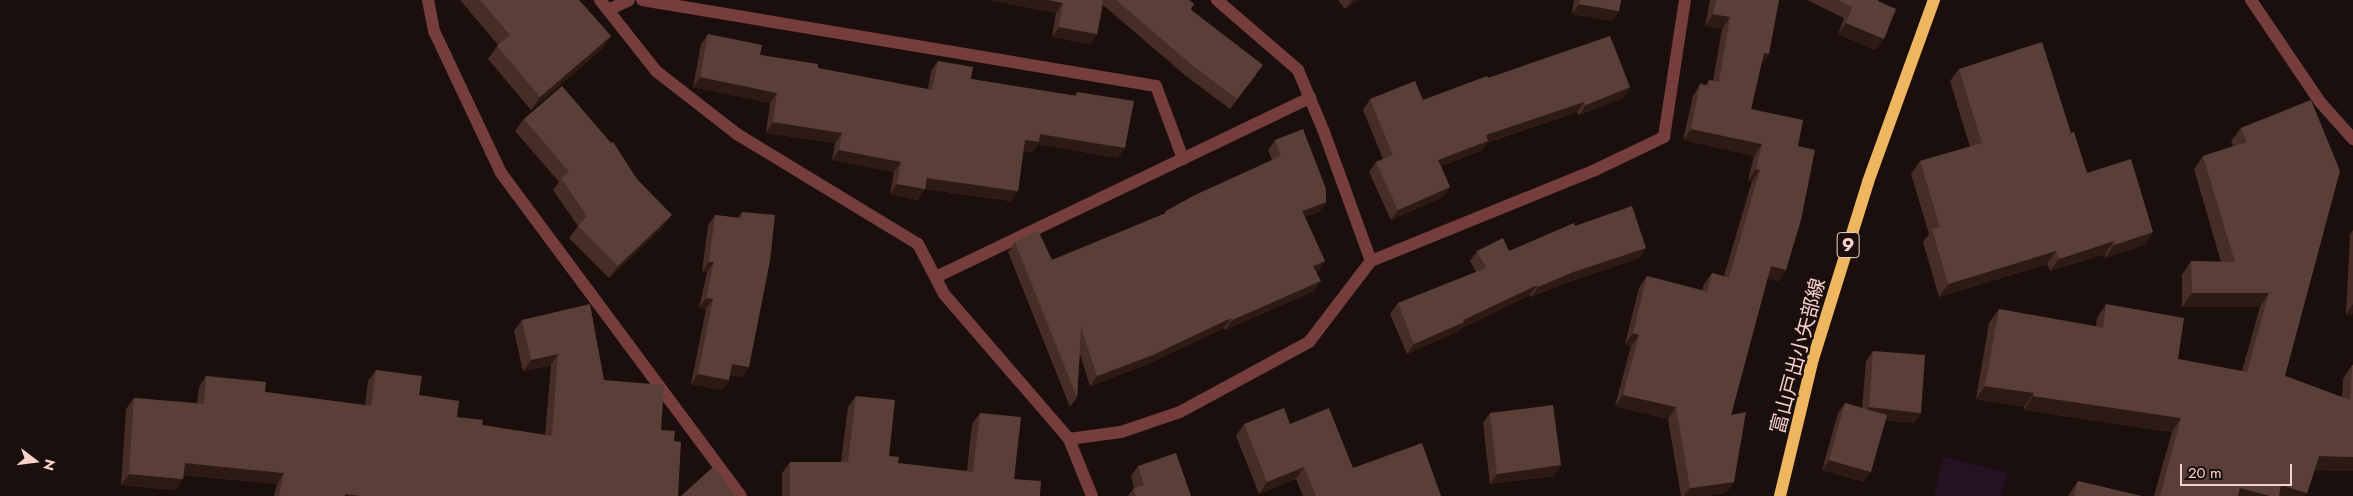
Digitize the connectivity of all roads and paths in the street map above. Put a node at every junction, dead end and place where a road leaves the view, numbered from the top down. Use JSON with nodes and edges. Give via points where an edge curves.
{"nodes":[{"id":1,"x":428,"y":0,"type":"edge"},
{"id":2,"x":629,"y":0,"type":"edge"},
{"id":3,"x":642,"y":0,"type":"edge"},
{"id":4,"x":1217,"y":0,"type":"edge"},
{"id":5,"x":1685,"y":0,"type":"edge"},
{"id":6,"x":1934,"y":0,"type":"edge"},
{"id":7,"x":2251,"y":0,"type":"edge"},
{"id":8,"x":604,"y":5,"type":"edge"},
{"id":9,"x":1310,"y":98,"type":"junction"},
{"id":10,"x":2353,"y":139,"type":"edge"},
{"id":11,"x":1183,"y":159,"type":"junction"},
{"id":12,"x":1371,"y":261,"type":"junction"},
{"id":13,"x":936,"y":278,"type":"junction"},
{"id":14,"x":1069,"y":439,"type":"junction"},
{"id":15,"x":741,"y":496,"type":"edge"},
{"id":16,"x":1092,"y":496,"type":"edge"},
{"id":17,"x":1780,"y":496,"type":"edge"}],
"edges":[{"from":1,"to":15,"type":"street","via":[[434,30],[501,173]]},
{"from":2,"to":8,"type":"street"},
{"from":3,"to":11,"type":"street","via":[[1156,86]]},
{"from":4,"to":9,"type":"street","via":[[1298,70]]},
{"from":5,"to":12,"type":"street","via":[[1664,137],[1593,171]]},
{"from":6,"to":17,"type":"main road","name":"富山戸出小矢部線","number":"9","via":[[1868,182],[1819,340]]},
{"from":7,"to":10,"type":"street","via":[[2320,102]]},
{"from":8,"to":13,"type":"street","via":[[656,71],[737,134],[918,244]]},
{"from":9,"to":11,"type":"street"},
{"from":9,"to":12,"type":"street"},
{"from":11,"to":13,"type":"street"},
{"from":12,"to":14,"type":"street","via":[[1309,342],[1180,412],[1122,432]]},
{"from":13,"to":14,"type":"street","via":[[944,294]]},
{"from":14,"to":16,"type":"street"}]}
